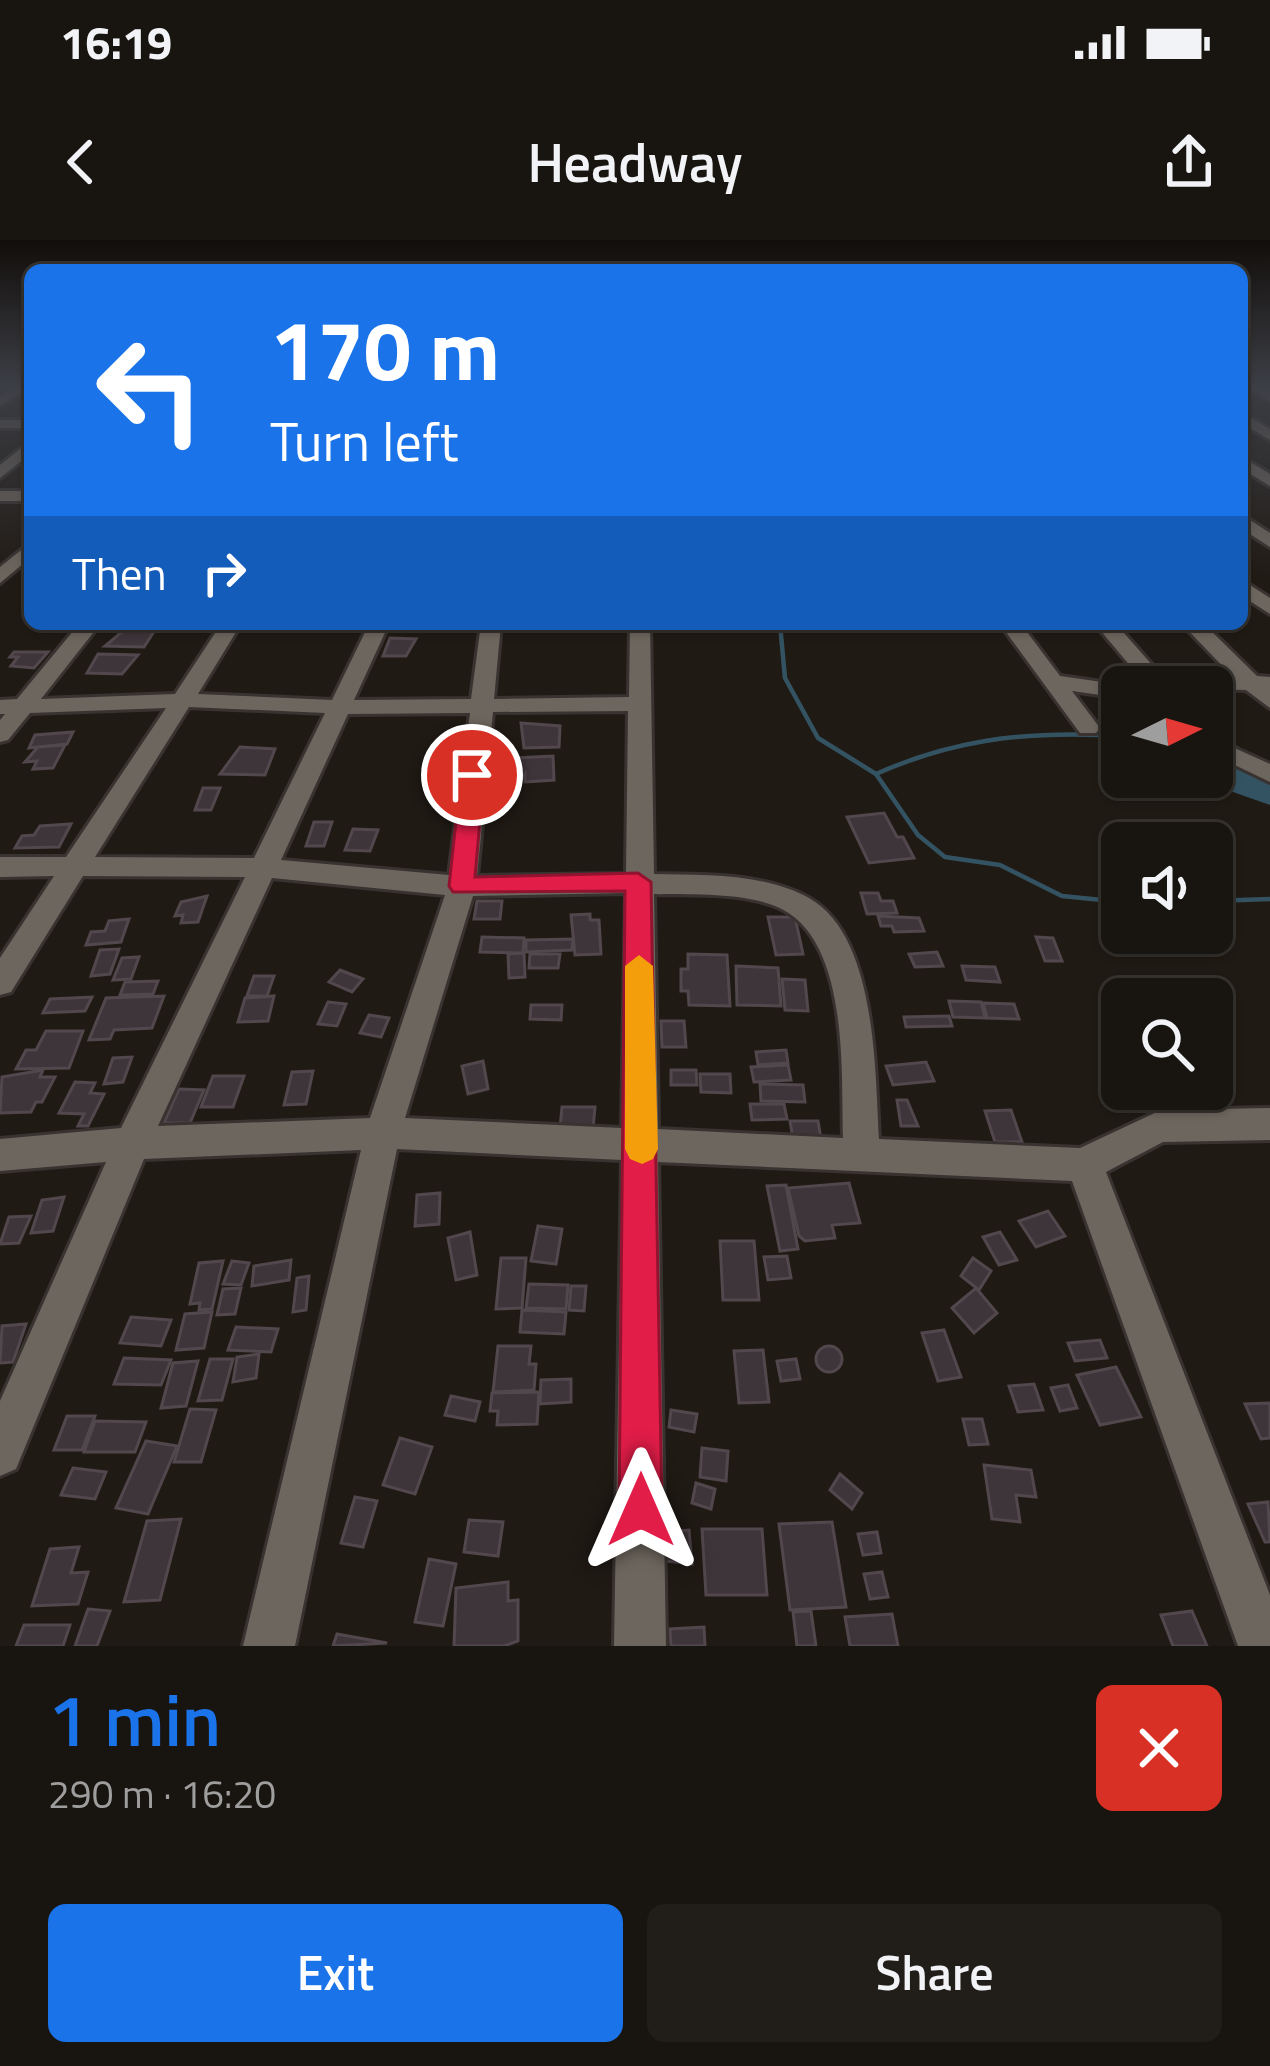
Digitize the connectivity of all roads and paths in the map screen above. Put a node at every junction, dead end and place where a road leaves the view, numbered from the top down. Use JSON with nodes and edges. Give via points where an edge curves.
{"nodes":[{"id":1,"x":24,"y":451,"type":"edge"},
{"id":2,"x":0,"y":473,"type":"edge"},
{"id":3,"x":24,"y":554,"type":"edge"},
{"id":4,"x":0,"y":578,"type":"edge"},
{"id":5,"x":84,"y":630,"type":"edge"},
{"id":6,"x":227,"y":630,"type":"edge"},
{"id":7,"x":377,"y":630,"type":"edge"},
{"id":8,"x":490,"y":630,"type":"edge"},
{"id":9,"x":640,"y":630,"type":"edge"},
{"id":10,"x":1014,"y":630,"type":"edge"},
{"id":11,"x":1110,"y":630,"type":"edge"},
{"id":12,"x":1199,"y":630,"type":"edge"},
{"id":13,"x":1142,"y":666,"type":"edge"},
{"id":14,"x":1050,"y":681,"type":"junction"},
{"id":15,"x":1261,"y":682,"type":"edge"},
{"id":16,"x":1101,"y":688,"type":"edge"},
{"id":17,"x":184,"y":700,"type":"junction"},
{"id":18,"x":1270,"y":700,"type":"edge"},
{"id":19,"x":637,"y":704,"type":"junction"},
{"id":20,"x":484,"y":705,"type":"junction"},
{"id":21,"x":11,"y":707,"type":"edge"},
{"id":22,"x":343,"y":707,"type":"junction"},
{"id":23,"x":1088,"y":728,"type":"dead end"},
{"id":24,"x":0,"y":735,"type":"edge"},
{"id":25,"x":1233,"y":756,"type":"edge"},
{"id":26,"x":1270,"y":774,"type":"edge"},
{"id":27,"x":0,"y":867,"type":"edge"},
{"id":28,"x":70,"y":868,"type":"junction"},
{"id":29,"x":262,"y":868,"type":"junction"},
{"id":30,"x":638,"y":882,"type":"junction"},
{"id":31,"x":462,"y":886,"type":"junction"},
{"id":32,"x":0,"y":983,"type":"edge"},
{"id":33,"x":1270,"y":1124,"type":"edge"},
{"id":34,"x":383,"y":1133,"type":"junction"},
{"id":35,"x":132,"y":1143,"type":"junction"},
{"id":36,"x":642,"y":1146,"type":"junction"},
{"id":37,"x":0,"y":1155,"type":"edge"},
{"id":38,"x":862,"y":1157,"type":"junction"},
{"id":39,"x":1084,"y":1165,"type":"junction"},
{"id":40,"x":0,"y":1453,"type":"edge"},
{"id":41,"x":269,"y":1646,"type":"edge"},
{"id":42,"x":640,"y":1646,"type":"edge"},
{"id":43,"x":1264,"y":1646,"type":"edge"}],
"edges":[{"from":1,"to":2,"type":"street"},
{"from":3,"to":4,"type":"street"},
{"from":5,"to":21,"type":"street"},
{"from":6,"to":17,"type":"street"},
{"from":7,"to":22,"type":"street"},
{"from":8,"to":20,"type":"street"},
{"from":9,"to":19,"type":"street"},
{"from":10,"to":14,"type":"street"},
{"from":11,"to":13,"type":"street"},
{"from":12,"to":15,"type":"street"},
{"from":14,"to":16,"type":"street"},
{"from":14,"to":23,"type":"street"},
{"from":15,"to":18,"type":"street"},
{"from":17,"to":21,"type":"street"},
{"from":17,"to":22,"type":"street"},
{"from":17,"to":28,"type":"street"},
{"from":19,"to":20,"type":"street"},
{"from":19,"to":30,"type":"street"},
{"from":20,"to":22,"type":"street"},
{"from":20,"to":31,"type":"street"},
{"from":21,"to":24,"type":"street"},
{"from":22,"to":29,"type":"street"},
{"from":25,"to":26,"type":"street"},
{"from":27,"to":28,"type":"street"},
{"from":28,"to":29,"type":"street"},
{"from":28,"to":32,"type":"street"},
{"from":29,"to":31,"type":"street"},
{"from":29,"to":35,"type":"street"},
{"from":30,"to":31,"type":"street"},
{"from":30,"to":36,"type":"street"},
{"from":30,"to":38,"type":"street","via":[[772,894],[800,904],[817,922],[851,987]]},
{"from":31,"to":34,"type":"street"},
{"from":33,"to":39,"type":"street","via":[[1161,1126]]},
{"from":34,"to":35,"type":"street"},
{"from":34,"to":36,"type":"street"},
{"from":34,"to":41,"type":"street"},
{"from":35,"to":37,"type":"street"},
{"from":35,"to":40,"type":"street"},
{"from":36,"to":38,"type":"street"},
{"from":36,"to":42,"type":"street"},
{"from":38,"to":39,"type":"street"},
{"from":39,"to":43,"type":"street"}]}
